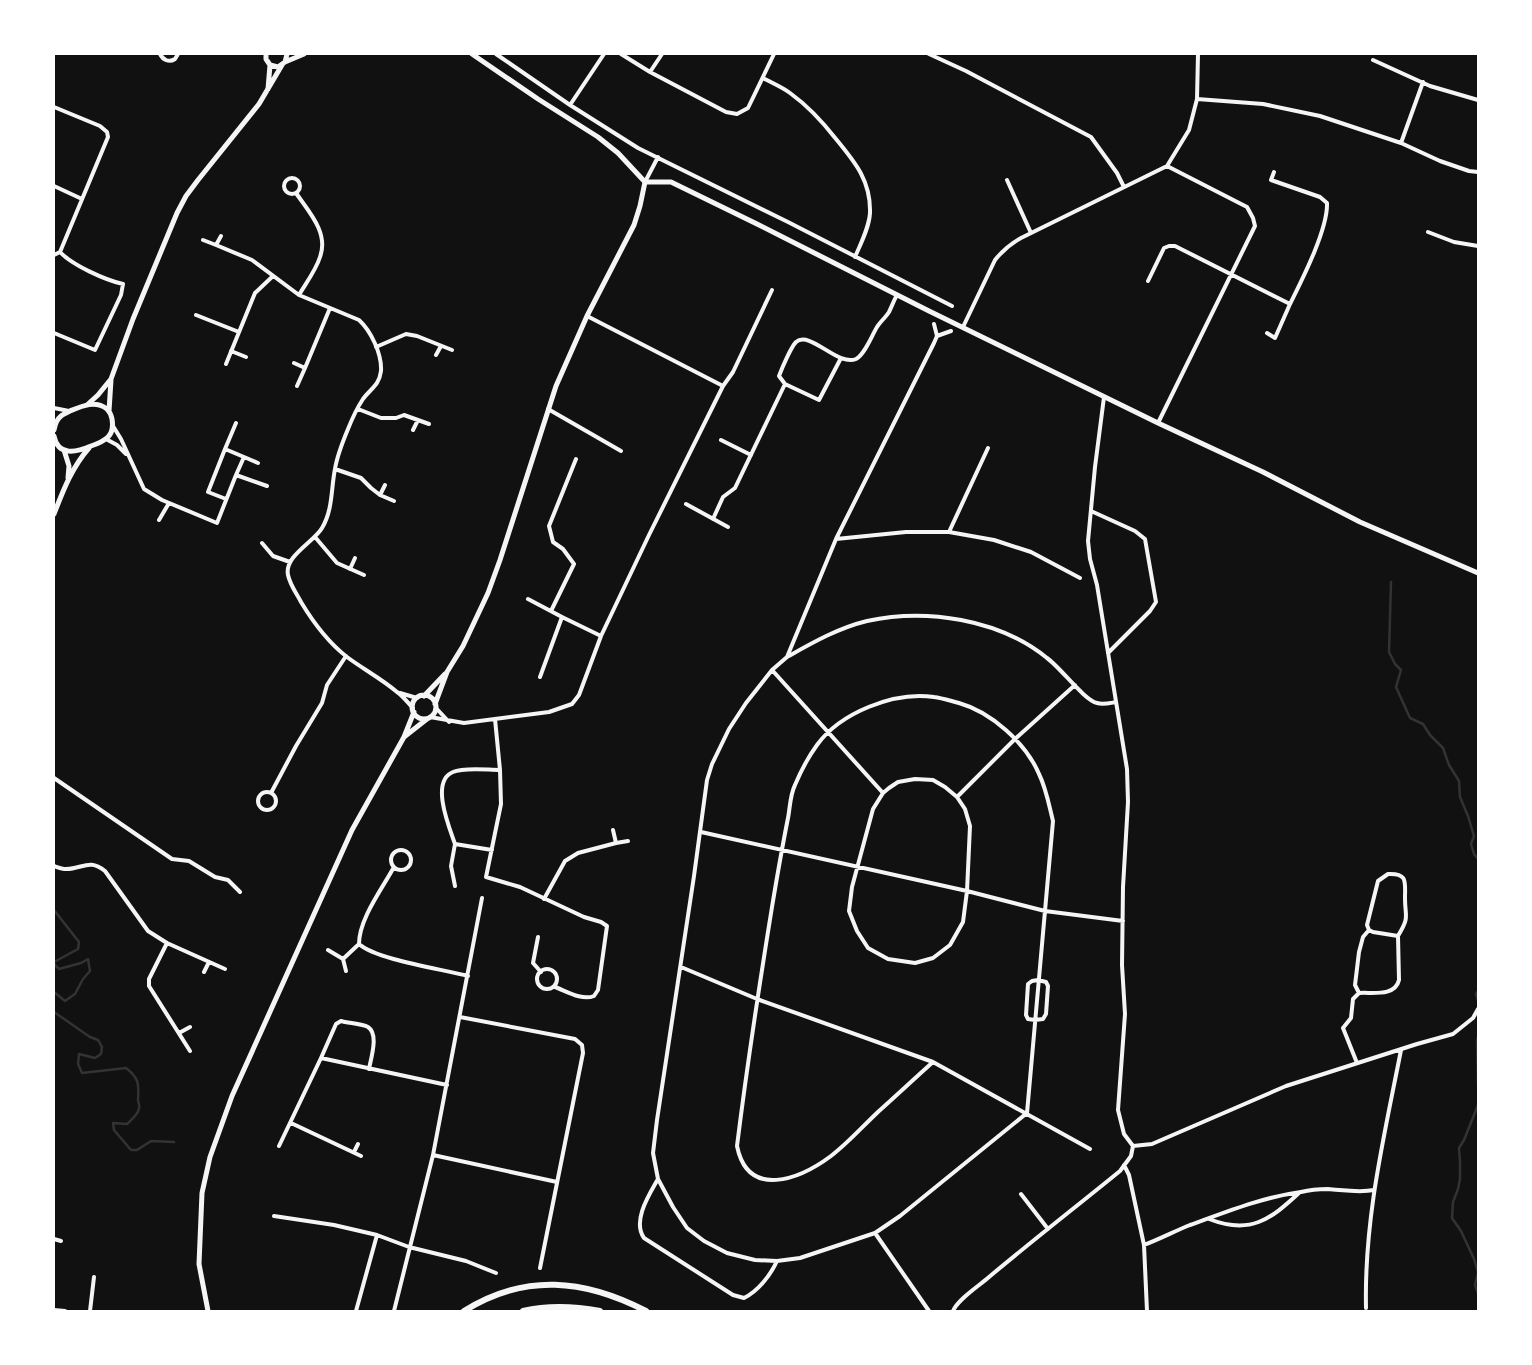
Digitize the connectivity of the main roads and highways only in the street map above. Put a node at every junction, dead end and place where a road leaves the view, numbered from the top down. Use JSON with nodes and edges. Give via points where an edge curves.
{"nodes":[{"id":1,"x":464,"y":1311,"type":"edge"},
{"id":2,"x":522,"y":1311,"type":"edge"},
{"id":3,"x":600,"y":1311,"type":"edge"},
{"id":4,"x":646,"y":1311,"type":"edge"}],
"edges":[{"from":1,"to":4,"type":"main road","via":[[507,1291],[556,1285],[600,1292]]},
{"from":2,"to":3,"type":"main road","via":[[561,1307]]}]}
